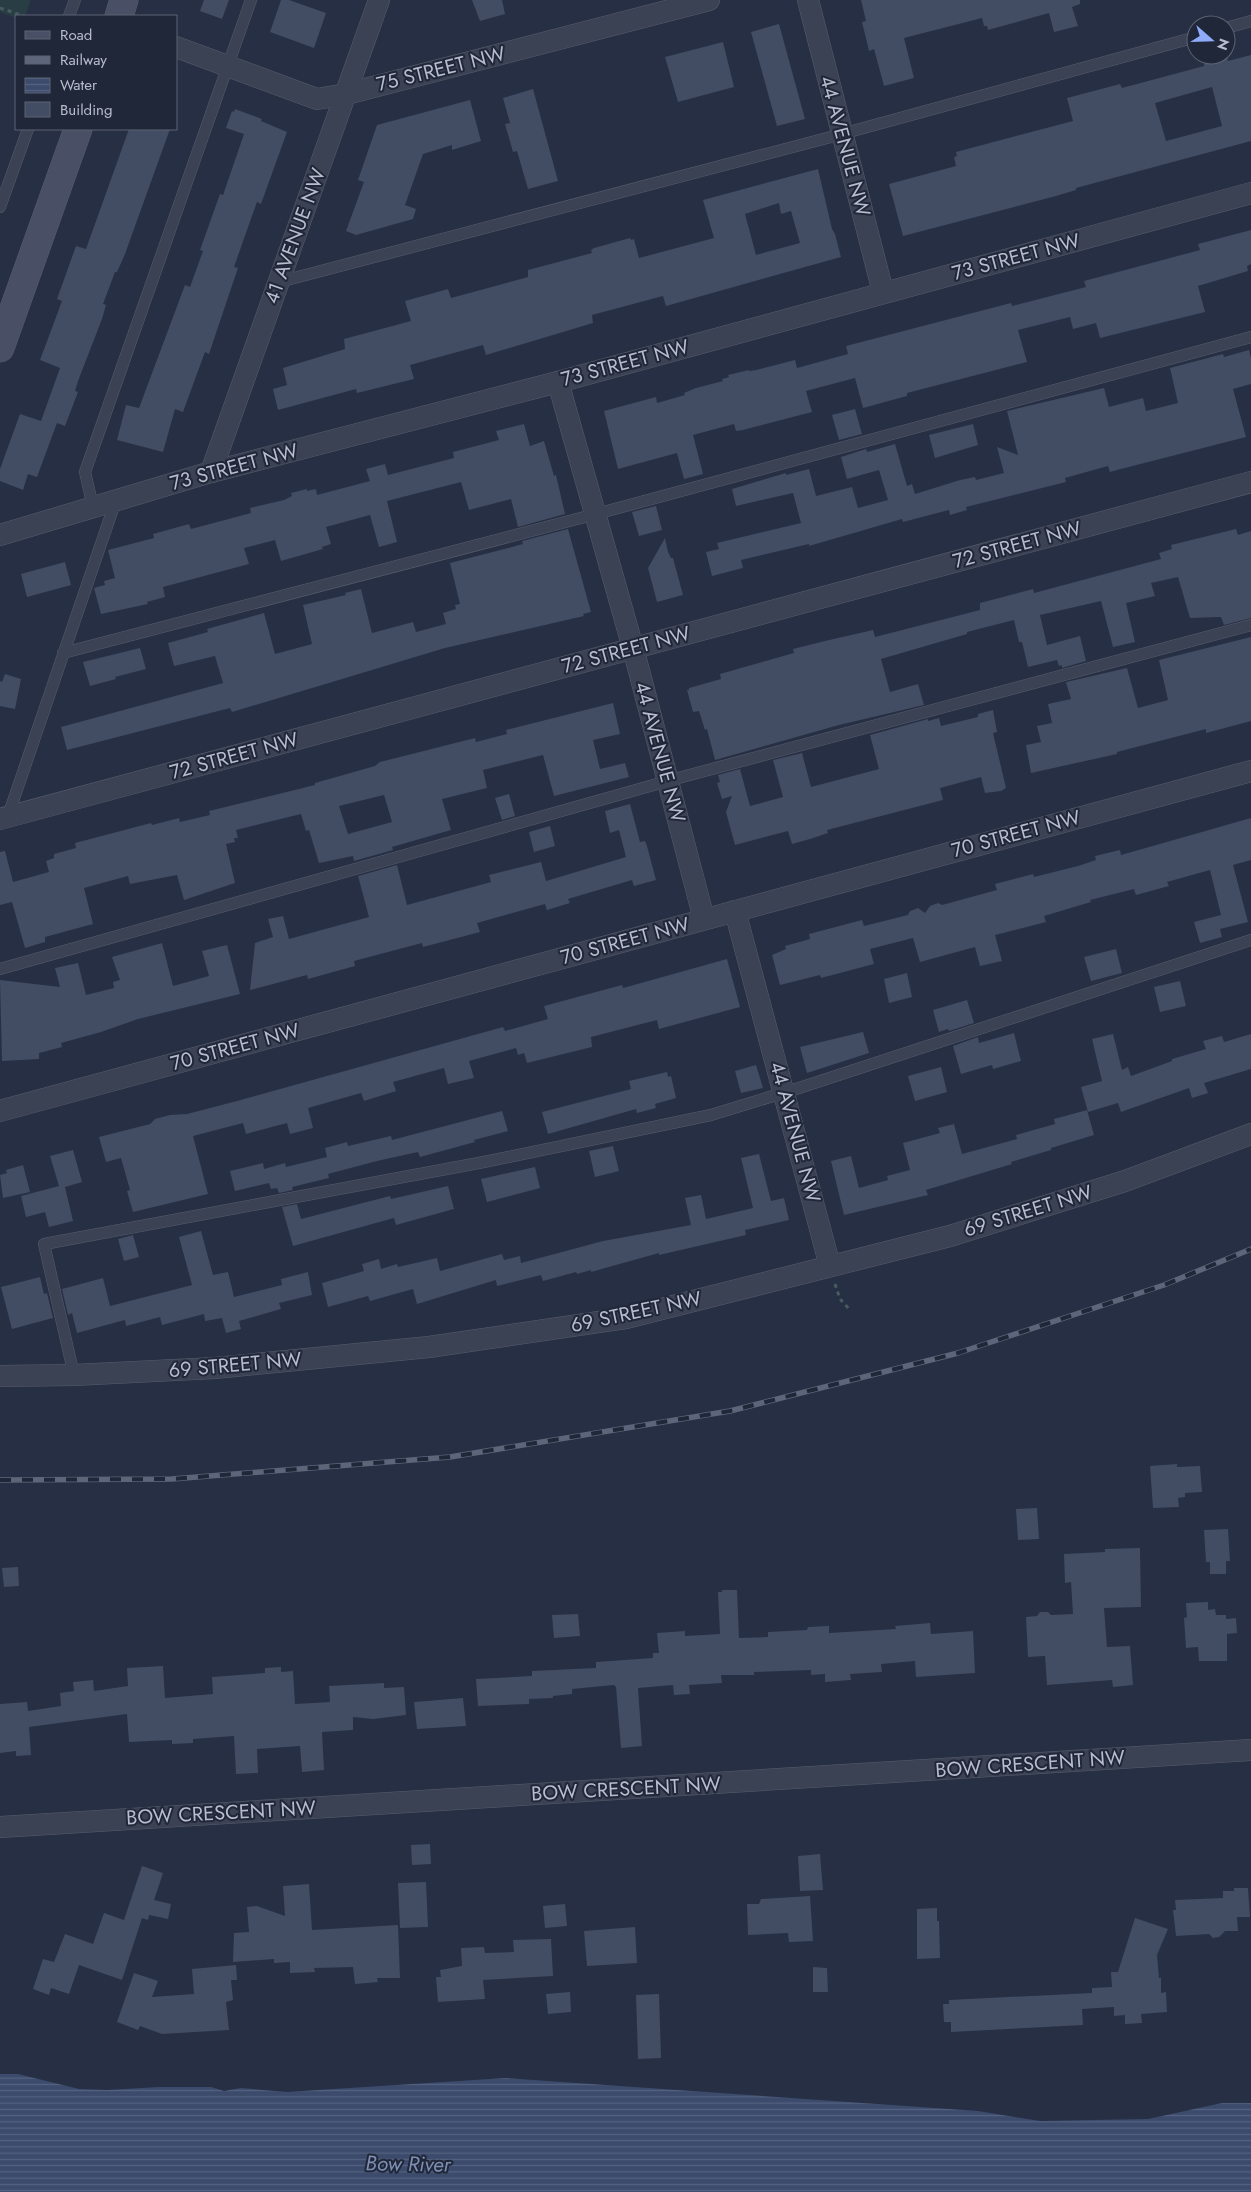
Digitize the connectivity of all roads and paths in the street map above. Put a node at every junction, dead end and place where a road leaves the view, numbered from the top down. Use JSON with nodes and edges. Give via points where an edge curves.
{"nodes":[{"id":1,"x":75,"y":0,"type":"edge"},
{"id":2,"x":124,"y":0,"type":"edge"},
{"id":3,"x":251,"y":0,"type":"edge"},
{"id":4,"x":379,"y":0,"type":"edge"},
{"id":5,"x":710,"y":0,"type":"edge"},
{"id":6,"x":808,"y":0,"type":"edge"},
{"id":7,"x":0,"y":8,"type":"edge"},
{"id":8,"x":21,"y":15,"type":"edge"},
{"id":9,"x":69,"y":15,"type":"edge"},
{"id":10,"x":119,"y":15,"type":"edge"},
{"id":11,"x":1251,"y":21,"type":"edge"},
{"id":12,"x":1236,"y":25,"type":"edge"},
{"id":13,"x":1186,"y":40,"type":"edge"},
{"id":14,"x":178,"y":48,"type":"edge"},
{"id":15,"x":227,"y":66,"type":"junction"},
{"id":16,"x":346,"y":94,"type":"junction"},
{"id":17,"x":28,"y":130,"type":"edge"},
{"id":18,"x":78,"y":130,"type":"edge"},
{"id":19,"x":842,"y":134,"type":"junction"},
{"id":20,"x":1251,"y":193,"type":"edge"},
{"id":21,"x":0,"y":207,"type":"edge"},
{"id":22,"x":278,"y":282,"type":"junction"},
{"id":23,"x":884,"y":292,"type":"junction"},
{"id":24,"x":1251,"y":337,"type":"edge"},
{"id":25,"x":0,"y":348,"type":"edge"},
{"id":26,"x":558,"y":382,"type":"junction"},
{"id":27,"x":211,"y":472,"type":"junction"},
{"id":28,"x":1251,"y":482,"type":"edge"},
{"id":29,"x":116,"y":500,"type":"junction"},
{"id":30,"x":93,"y":507,"type":"junction"},
{"id":31,"x":596,"y":514,"type":"junction"},
{"id":32,"x":0,"y":535,"type":"edge"},
{"id":33,"x":1251,"y":625,"type":"edge"},
{"id":34,"x":633,"y":648,"type":"junction"},
{"id":35,"x":63,"y":654,"type":"junction"},
{"id":36,"x":1251,"y":771,"type":"edge"},
{"id":37,"x":668,"y":782,"type":"junction"},
{"id":38,"x":4,"y":817,"type":"edge"},
{"id":39,"x":735,"y":911,"type":"junction"},
{"id":40,"x":704,"y":919,"type":"junction"},
{"id":41,"x":1251,"y":940,"type":"edge"},
{"id":42,"x":0,"y":969,"type":"edge"},
{"id":43,"x":785,"y":1093,"type":"junction"},
{"id":44,"x":0,"y":1111,"type":"edge"},
{"id":45,"x":1251,"y":1134,"type":"edge"},
{"id":46,"x":830,"y":1266,"type":"junction"},
{"id":47,"x":850,"y":1310,"type":"dead end"},
{"id":48,"x":74,"y":1375,"type":"junction"},
{"id":49,"x":0,"y":1376,"type":"edge"},
{"id":50,"x":1251,"y":1750,"type":"edge"},
{"id":51,"x":0,"y":1827,"type":"edge"}],
"edges":[{"from":1,"to":9,"type":"lane"},
{"from":2,"to":10,"type":"street"},
{"from":3,"to":15,"type":"lane"},
{"from":4,"to":16,"type":"street","name":"41 AVENUE NW"},
{"from":5,"to":16,"type":"street","name":"75 STREET NW"},
{"from":6,"to":19,"type":"street","name":"44 AVENUE NW"},
{"from":7,"to":8,"type":"path"},
{"from":11,"to":12,"type":"lane"},
{"from":13,"to":19,"type":"lane"},
{"from":14,"to":15,"type":"street","name":"75 STREET NW"},
{"from":15,"to":16,"type":"street","name":"75 STREET NW","via":[[318,99]]},
{"from":15,"to":30,"type":"lane","via":[[85,472]]},
{"from":16,"to":22,"type":"street","name":"41 AVENUE NW"},
{"from":17,"to":21,"type":"lane"},
{"from":18,"to":25,"type":"street"},
{"from":19,"to":22,"type":"lane"},
{"from":19,"to":23,"type":"street","name":"44 AVENUE NW"},
{"from":20,"to":23,"type":"street","name":"73 STREET NW"},
{"from":22,"to":27,"type":"street","name":"41 AVENUE NW"},
{"from":23,"to":26,"type":"street","name":"73 STREET NW"},
{"from":24,"to":31,"type":"lane"},
{"from":26,"to":27,"type":"street","name":"73 STREET NW"},
{"from":26,"to":31,"type":"street","name":"44 AVENUE NW"},
{"from":27,"to":29,"type":"street","name":"73 STREET NW"},
{"from":28,"to":34,"type":"street","name":"72 STREET NW"},
{"from":29,"to":30,"type":"street","name":"73 STREET NW"},
{"from":29,"to":35,"type":"lane"},
{"from":30,"to":32,"type":"street","name":"73 STREET NW"},
{"from":31,"to":34,"type":"street","name":"44 AVENUE NW"},
{"from":31,"to":35,"type":"lane"},
{"from":33,"to":37,"type":"lane"},
{"from":34,"to":37,"type":"street","name":"44 AVENUE NW"},
{"from":34,"to":38,"type":"street","name":"72 STREET NW"},
{"from":35,"to":38,"type":"lane"},
{"from":36,"to":39,"type":"street","name":"70 STREET NW"},
{"from":37,"to":40,"type":"street","name":"44 AVENUE NW"},
{"from":37,"to":42,"type":"lane"},
{"from":39,"to":40,"type":"street","name":"70 STREET NW"},
{"from":39,"to":43,"type":"street","name":"44 AVENUE NW"},
{"from":40,"to":44,"type":"street","name":"70 STREET NW"},
{"from":41,"to":43,"type":"lane"},
{"from":43,"to":46,"type":"street","name":"44 AVENUE NW"},
{"from":43,"to":48,"type":"lane","via":[[711,1114],[484,1162],[44,1244]]},
{"from":45,"to":46,"type":"street","name":"69 STREET NW","via":[[1125,1181],[950,1236]]},
{"from":46,"to":47,"type":"path","via":[[840,1300]]},
{"from":46,"to":48,"type":"street","name":"69 STREET NW","via":[[626,1318],[439,1346],[215,1368]]},
{"from":48,"to":49,"type":"street","name":"69 STREET NW"},
{"from":50,"to":51,"type":"street","name":"BOW CRESCENT NW"}]}
